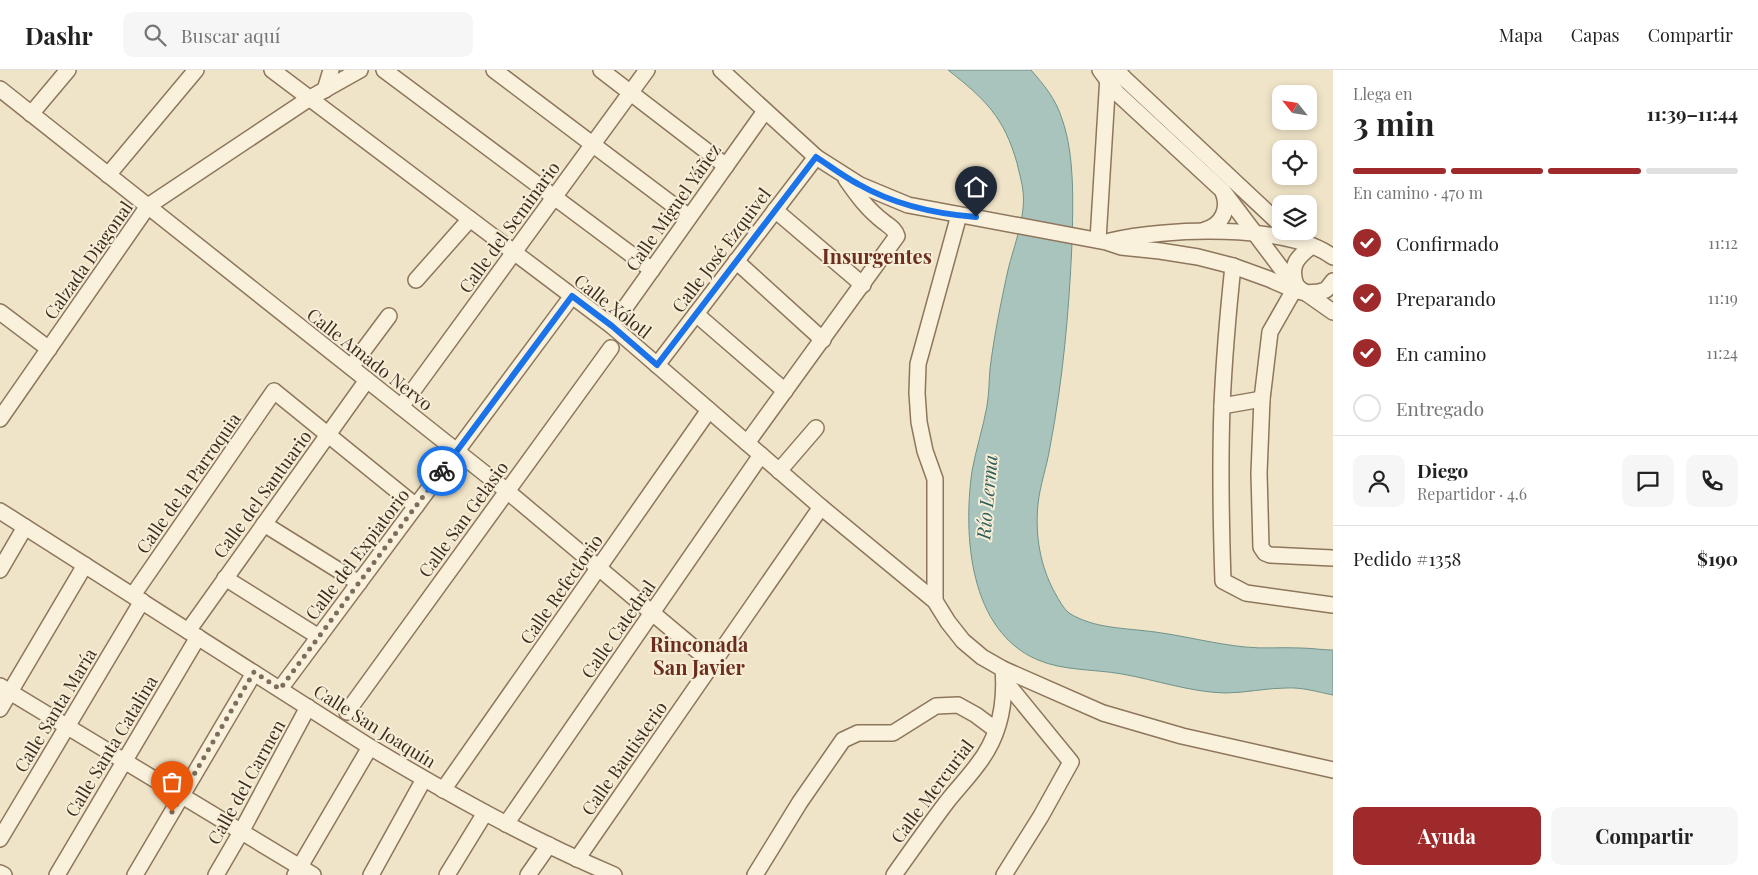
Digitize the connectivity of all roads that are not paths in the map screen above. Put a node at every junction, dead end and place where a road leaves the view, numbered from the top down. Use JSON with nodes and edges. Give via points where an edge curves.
{"nodes":[{"id":1,"x":68,"y":70,"type":"edge"},
{"id":2,"x":196,"y":70,"type":"edge"},
{"id":3,"x":272,"y":70,"type":"edge"},
{"id":4,"x":331,"y":70,"type":"edge"},
{"id":5,"x":360,"y":70,"type":"edge"},
{"id":6,"x":384,"y":70,"type":"edge"},
{"id":7,"x":494,"y":70,"type":"edge"},
{"id":8,"x":601,"y":70,"type":"edge"},
{"id":9,"x":647,"y":70,"type":"edge"},
{"id":10,"x":721,"y":70,"type":"edge"},
{"id":11,"x":1108,"y":72,"type":"edge"},
{"id":12,"x":0,"y":89,"type":"edge"},
{"id":13,"x":325,"y":90,"type":"junction"},
{"id":14,"x":631,"y":93,"type":"junction"},
{"id":15,"x":310,"y":98,"type":"junction"},
{"id":16,"x":765,"y":111,"type":"junction"},
{"id":17,"x":32,"y":114,"type":"junction"},
{"id":18,"x":593,"y":145,"type":"junction"},
{"id":19,"x":816,"y":157,"type":"junction"},
{"id":20,"x":726,"y":166,"type":"junction"},
{"id":21,"x":108,"y":175,"type":"junction"},
{"id":22,"x":843,"y":176,"type":"junction"},
{"id":23,"x":1223,"y":191,"type":"junction"},
{"id":24,"x":554,"y":198,"type":"junction"},
{"id":25,"x":148,"y":206,"type":"junction"},
{"id":26,"x":775,"y":210,"type":"junction"},
{"id":27,"x":959,"y":215,"type":"junction"},
{"id":28,"x":1272,"y":216,"type":"edge"},
{"id":29,"x":689,"y":217,"type":"junction"},
{"id":30,"x":470,"y":219,"type":"junction"},
{"id":31,"x":1205,"y":230,"type":"junction"},
{"id":32,"x":1256,"y":234,"type":"junction"},
{"id":33,"x":1098,"y":240,"type":"junction"},
{"id":34,"x":1303,"y":240,"type":"edge"},
{"id":35,"x":1312,"y":246,"type":"junction"},
{"id":36,"x":514,"y":252,"type":"junction"},
{"id":37,"x":1332,"y":257,"type":"edge"},
{"id":38,"x":736,"y":262,"type":"junction"},
{"id":39,"x":1233,"y":266,"type":"junction"},
{"id":40,"x":652,"y":270,"type":"junction"},
{"id":41,"x":416,"y":280,"type":"dead end"},
{"id":42,"x":1333,"y":281,"type":"edge"},
{"id":43,"x":863,"y":285,"type":"junction"},
{"id":44,"x":1298,"y":289,"type":"junction"},
{"id":45,"x":572,"y":296,"type":"junction"},
{"id":46,"x":0,"y":312,"type":"edge"},
{"id":47,"x":1333,"y":312,"type":"edge"},
{"id":48,"x":696,"y":314,"type":"junction"},
{"id":49,"x":390,"y":316,"type":"dead end"},
{"id":50,"x":612,"y":326,"type":"junction"},
{"id":51,"x":823,"y":340,"type":"junction"},
{"id":52,"x":611,"y":348,"type":"dead end"},
{"id":53,"x":49,"y":349,"type":"junction"},
{"id":54,"x":657,"y":365,"type":"junction"},
{"id":55,"x":351,"y":367,"type":"junction"},
{"id":56,"x":367,"y":380,"type":"junction"},
{"id":57,"x":785,"y":391,"type":"junction"},
{"id":58,"x":1262,"y":399,"type":"junction"},
{"id":59,"x":1222,"y":406,"type":"junction"},
{"id":60,"x":401,"y":407,"type":"junction"},
{"id":61,"x":709,"y":410,"type":"junction"},
{"id":62,"x":0,"y":419,"type":"edge"},
{"id":63,"x":816,"y":428,"type":"dead end"},
{"id":64,"x":328,"y":435,"type":"junction"},
{"id":65,"x":747,"y":443,"type":"junction"},
{"id":66,"x":457,"y":451,"type":"junction"},
{"id":67,"x":761,"y":455,"type":"junction"},
{"id":68,"x":779,"y":471,"type":"junction"},
{"id":69,"x":507,"y":491,"type":"junction"},
{"id":70,"x":416,"y":506,"type":"junction"},
{"id":71,"x":821,"y":506,"type":"junction"},
{"id":72,"x":0,"y":511,"type":"edge"},
{"id":73,"x":264,"y":524,"type":"junction"},
{"id":74,"x":25,"y":527,"type":"junction"},
{"id":75,"x":1333,"y":558,"type":"edge"},
{"id":76,"x":85,"y":565,"type":"junction"},
{"id":77,"x":598,"y":568,"type":"junction"},
{"id":78,"x":0,"y":570,"type":"edge"},
{"id":79,"x":225,"y":578,"type":"junction"},
{"id":80,"x":359,"y":584,"type":"junction"},
{"id":81,"x":137,"y":598,"type":"junction"},
{"id":82,"x":935,"y":600,"type":"junction"},
{"id":83,"x":1333,"y":605,"type":"edge"},
{"id":84,"x":652,"y":613,"type":"junction"},
{"id":85,"x":193,"y":634,"type":"junction"},
{"id":86,"x":319,"y":637,"type":"junction"},
{"id":87,"x":712,"y":663,"type":"junction"},
{"id":88,"x":254,"y":672,"type":"junction"},
{"id":89,"x":1003,"y":675,"type":"junction"},
{"id":90,"x":5,"y":689,"type":"edge"},
{"id":91,"x":280,"y":689,"type":"junction"},
{"id":92,"x":308,"y":707,"type":"junction"},
{"id":93,"x":0,"y":709,"type":"edge"},
{"id":94,"x":347,"y":712,"type":"dead end"},
{"id":95,"x":67,"y":727,"type":"junction"},
{"id":96,"x":996,"y":730,"type":"junction"},
{"id":97,"x":370,"y":747,"type":"junction"},
{"id":98,"x":124,"y":761,"type":"junction"},
{"id":99,"x":1333,"y":770,"type":"edge"},
{"id":100,"x":424,"y":779,"type":"junction"},
{"id":101,"x":443,"y":790,"type":"junction"},
{"id":102,"x":182,"y":796,"type":"junction"},
{"id":103,"x":485,"y":813,"type":"junction"},
{"id":104,"x":506,"y":824,"type":"junction"},
{"id":105,"x":241,"y":832,"type":"junction"},
{"id":106,"x":0,"y":839,"type":"edge"},
{"id":107,"x":549,"y":845,"type":"junction"},
{"id":108,"x":577,"y":859,"type":"junction"},
{"id":109,"x":297,"y":871,"type":"edge"},
{"id":110,"x":0,"y":873,"type":"edge"},
{"id":111,"x":608,"y":874,"type":"edge"},
{"id":112,"x":4,"y":875,"type":"edge"},
{"id":113,"x":57,"y":875,"type":"edge"},
{"id":114,"x":135,"y":875,"type":"edge"},
{"id":115,"x":216,"y":875,"type":"edge"},
{"id":116,"x":313,"y":875,"type":"edge"},
{"id":117,"x":371,"y":875,"type":"edge"},
{"id":118,"x":447,"y":875,"type":"edge"},
{"id":119,"x":528,"y":875,"type":"edge"},
{"id":120,"x":755,"y":875,"type":"edge"},
{"id":121,"x":894,"y":875,"type":"edge"},
{"id":122,"x":1004,"y":875,"type":"edge"}],
"edges":[{"from":1,"to":17,"type":"street"},
{"from":2,"to":21,"type":"street"},
{"from":3,"to":15,"type":"street","name":"Calle Xólotl"},
{"from":4,"to":13,"type":"street"},
{"from":5,"to":13,"type":"street","name":"Calzada Diagonal"},
{"from":6,"to":24,"type":"street"},
{"from":7,"to":18,"type":"street"},
{"from":8,"to":14,"type":"street"},
{"from":9,"to":14,"type":"street","name":"Calle del Seminario"},
{"from":10,"to":16,"type":"street"},
{"from":11,"to":23,"type":"street","via":[[1117,93]]},
{"from":11,"to":28,"type":"street","via":[[1124,78]]},
{"from":11,"to":33,"type":"street"},
{"from":12,"to":17,"type":"street","name":"Calle Amado Nervo"},
{"from":13,"to":15,"type":"street","name":"Calzada Diagonal"},
{"from":14,"to":18,"type":"street","name":"Calle del Seminario"},
{"from":14,"to":20,"type":"street"},
{"from":15,"to":25,"type":"street","name":"Calzada Diagonal"},
{"from":15,"to":30,"type":"street","name":"Calle Xólotl"},
{"from":16,"to":19,"type":"street"},
{"from":16,"to":20,"type":"street","name":"Calle Miguel Yáñez"},
{"from":17,"to":21,"type":"street","name":"Calle Amado Nervo"},
{"from":18,"to":24,"type":"street","name":"Calle del Seminario"},
{"from":18,"to":29,"type":"street"},
{"from":19,"to":22,"type":"street"},
{"from":19,"to":26,"type":"street","name":"Calle José Ezquivel"},
{"from":20,"to":29,"type":"street","name":"Calle Miguel Yáñez"},
{"from":21,"to":25,"type":"street","name":"Calle Amado Nervo"},
{"from":22,"to":27,"type":"street","via":[[908,205]]},
{"from":22,"to":43,"type":"street","via":[[862,201],[896,231],[897,236]]},
{"from":23,"to":31,"type":"street","via":[[1224,215],[1216,225]]},
{"from":23,"to":32,"type":"street"},
{"from":24,"to":36,"type":"street","name":"Calle del Seminario"},
{"from":24,"to":40,"type":"street"},
{"from":25,"to":53,"type":"street","name":"Calzada Diagonal"},
{"from":25,"to":55,"type":"street","name":"Calle Amado Nervo"},
{"from":26,"to":38,"type":"street","name":"Calle José Ezquivel"},
{"from":26,"to":43,"type":"street"},
{"from":27,"to":33,"type":"street"},
{"from":27,"to":82,"type":"street","via":[[918,364],[919,422],[935,479]]},
{"from":29,"to":40,"type":"street","name":"Calle Miguel Yáñez"},
{"from":30,"to":36,"type":"street","name":"Calle Xólotl"},
{"from":30,"to":41,"type":"street"},
{"from":31,"to":32,"type":"street"},
{"from":31,"to":33,"type":"street"},
{"from":32,"to":35,"type":"street"},
{"from":32,"to":44,"type":"street"},
{"from":33,"to":39,"type":"street","via":[[1121,247],[1198,257]]},
{"from":34,"to":35,"type":"street"},
{"from":35,"to":37,"type":"street"},
{"from":35,"to":44,"type":"street","via":[[1294,266],[1292,273]]},
{"from":36,"to":45,"type":"street","name":"Calle Xólotl"},
{"from":36,"to":60,"type":"street","name":"Calle del Seminario"},
{"from":38,"to":48,"type":"street","name":"Calle José Ezquivel"},
{"from":38,"to":51,"type":"street"},
{"from":39,"to":44,"type":"street"},
{"from":39,"to":59,"type":"street"},
{"from":40,"to":50,"type":"street","name":"Calle Miguel Yáñez"},
{"from":42,"to":44,"type":"street","via":[[1320,292]]},
{"from":43,"to":51,"type":"street"},
{"from":44,"to":47,"type":"street"},
{"from":44,"to":58,"type":"street","via":[[1270,332]]},
{"from":45,"to":50,"type":"street","name":"Calle Xólotl"},
{"from":45,"to":66,"type":"street","name":"Calle del Expiatorio"},
{"from":46,"to":53,"type":"street"},
{"from":48,"to":54,"type":"street","name":"Calle José Ezquivel"},
{"from":48,"to":57,"type":"street"},
{"from":49,"to":55,"type":"street"},
{"from":50,"to":54,"type":"street","name":"Calle Xólotl"},
{"from":51,"to":57,"type":"street"},
{"from":52,"to":69,"type":"street","name":"Calle San Gelasio"},
{"from":53,"to":62,"type":"street","name":"Calzada Diagonal"},
{"from":54,"to":61,"type":"street","name":"Calle Xólotl"},
{"from":55,"to":56,"type":"street","name":"Calle Amado Nervo"},
{"from":56,"to":60,"type":"street","name":"Calle Amado Nervo"},
{"from":56,"to":64,"type":"street","name":"Calle del Santuario"},
{"from":57,"to":65,"type":"street"},
{"from":58,"to":59,"type":"street"},
{"from":58,"to":75,"type":"street","via":[[1261,547],[1270,555]]},
{"from":59,"to":83,"type":"street","via":[[1223,581],[1246,593]]},
{"from":60,"to":66,"type":"street","name":"Calle Amado Nervo"},
{"from":61,"to":65,"type":"street","name":"Calle Xólotl"},
{"from":61,"to":77,"type":"street","name":"Calle Refectorio"},
{"from":63,"to":68,"type":"street"},
{"from":64,"to":70,"type":"street"},
{"from":64,"to":73,"type":"street","name":"Calle del Santuario"},
{"from":64,"to":81,"type":"street","name":"Calle de la Parroquia","via":[[274,391]]},
{"from":65,"to":67,"type":"street","name":"Calle Xólotl"},
{"from":66,"to":69,"type":"street","name":"Calle Amado Nervo"},
{"from":66,"to":70,"type":"street","name":"Calle del Expiatorio"},
{"from":67,"to":68,"type":"street","name":"Calle Xólotl"},
{"from":67,"to":84,"type":"street","name":"Calle Catedral"},
{"from":68,"to":71,"type":"street","name":"Calle Xólotl"},
{"from":69,"to":77,"type":"street","name":"Calle Amado Nervo"},
{"from":69,"to":94,"type":"street","name":"Calle San Gelasio"},
{"from":70,"to":80,"type":"street","name":"Calle del Expiatorio"},
{"from":71,"to":82,"type":"street","name":"Calle Xólotl"},
{"from":71,"to":87,"type":"street","name":"Calle Bautisterio"},
{"from":72,"to":74,"type":"street","name":"Calle San Joaquín"},
{"from":73,"to":79,"type":"street","name":"Calle del Santuario"},
{"from":73,"to":80,"type":"street"},
{"from":74,"to":76,"type":"street","name":"Calle San Joaquín"},
{"from":74,"to":78,"type":"street"},
{"from":76,"to":81,"type":"street","name":"Calle San Joaquín"},
{"from":76,"to":90,"type":"street"},
{"from":77,"to":84,"type":"street","name":"Calle Amado Nervo"},
{"from":77,"to":101,"type":"street","name":"Calle Refectorio"},
{"from":79,"to":85,"type":"street","name":"Calle del Santuario"},
{"from":79,"to":86,"type":"street"},
{"from":80,"to":86,"type":"street","name":"Calle del Expiatorio"},
{"from":81,"to":85,"type":"street","name":"Calle San Joaquín"},
{"from":81,"to":95,"type":"street","name":"Calle Santa María"},
{"from":82,"to":89,"type":"street","name":"Calle Xólotl","via":[[963,641]]},
{"from":84,"to":87,"type":"street","name":"Calle Amado Nervo"},
{"from":84,"to":104,"type":"street","name":"Calle Catedral"},
{"from":85,"to":88,"type":"street","name":"Calle San Joaquín"},
{"from":85,"to":98,"type":"street","name":"Calle Santa Catalina"},
{"from":86,"to":91,"type":"street","name":"Calle del Expiatorio"},
{"from":87,"to":108,"type":"street","name":"Calle Bautisterio"},
{"from":88,"to":91,"type":"street","name":"Calle San Joaquín"},
{"from":88,"to":102,"type":"street"},
{"from":89,"to":96,"type":"street","name":"Calle Mercurial","via":[[1003,698]]},
{"from":89,"to":99,"type":"street","via":[[1103,713],[1182,736]]},
{"from":89,"to":122,"type":"street","via":[[1071,762]]},
{"from":90,"to":93,"type":"street"},
{"from":90,"to":95,"type":"street"},
{"from":91,"to":92,"type":"street","name":"Calle San Joaquín"},
{"from":92,"to":97,"type":"street","name":"Calle San Joaquín"},
{"from":92,"to":105,"type":"street","name":"Calle del Carmen"},
{"from":95,"to":98,"type":"street"},
{"from":95,"to":106,"type":"street","name":"Calle Santa María"},
{"from":96,"to":120,"type":"street","via":[[958,705],[936,706],[893,733],[858,733],[843,740]]},
{"from":96,"to":121,"type":"street","name":"Calle Mercurial","via":[[979,764],[919,838]]},
{"from":97,"to":100,"type":"street","name":"Calle San Joaquín"},
{"from":97,"to":109,"type":"street"},
{"from":98,"to":102,"type":"street"},
{"from":98,"to":113,"type":"street","name":"Calle Santa Catalina"},
{"from":100,"to":101,"type":"street","name":"Calle San Joaquín"},
{"from":100,"to":117,"type":"street"},
{"from":101,"to":103,"type":"street","name":"Calle San Joaquín"},
{"from":102,"to":105,"type":"street"},
{"from":102,"to":114,"type":"street"},
{"from":103,"to":104,"type":"street","name":"Calle San Joaquín"},
{"from":103,"to":118,"type":"street"},
{"from":104,"to":107,"type":"street","name":"Calle San Joaquín"},
{"from":105,"to":109,"type":"street"},
{"from":105,"to":115,"type":"street","name":"Calle del Carmen"},
{"from":107,"to":108,"type":"street","name":"Calle San Joaquín"},
{"from":107,"to":119,"type":"street"},
{"from":108,"to":111,"type":"street","name":"Calle San Joaquín"},
{"from":109,"to":116,"type":"street"},
{"from":110,"to":112,"type":"street"}]}
